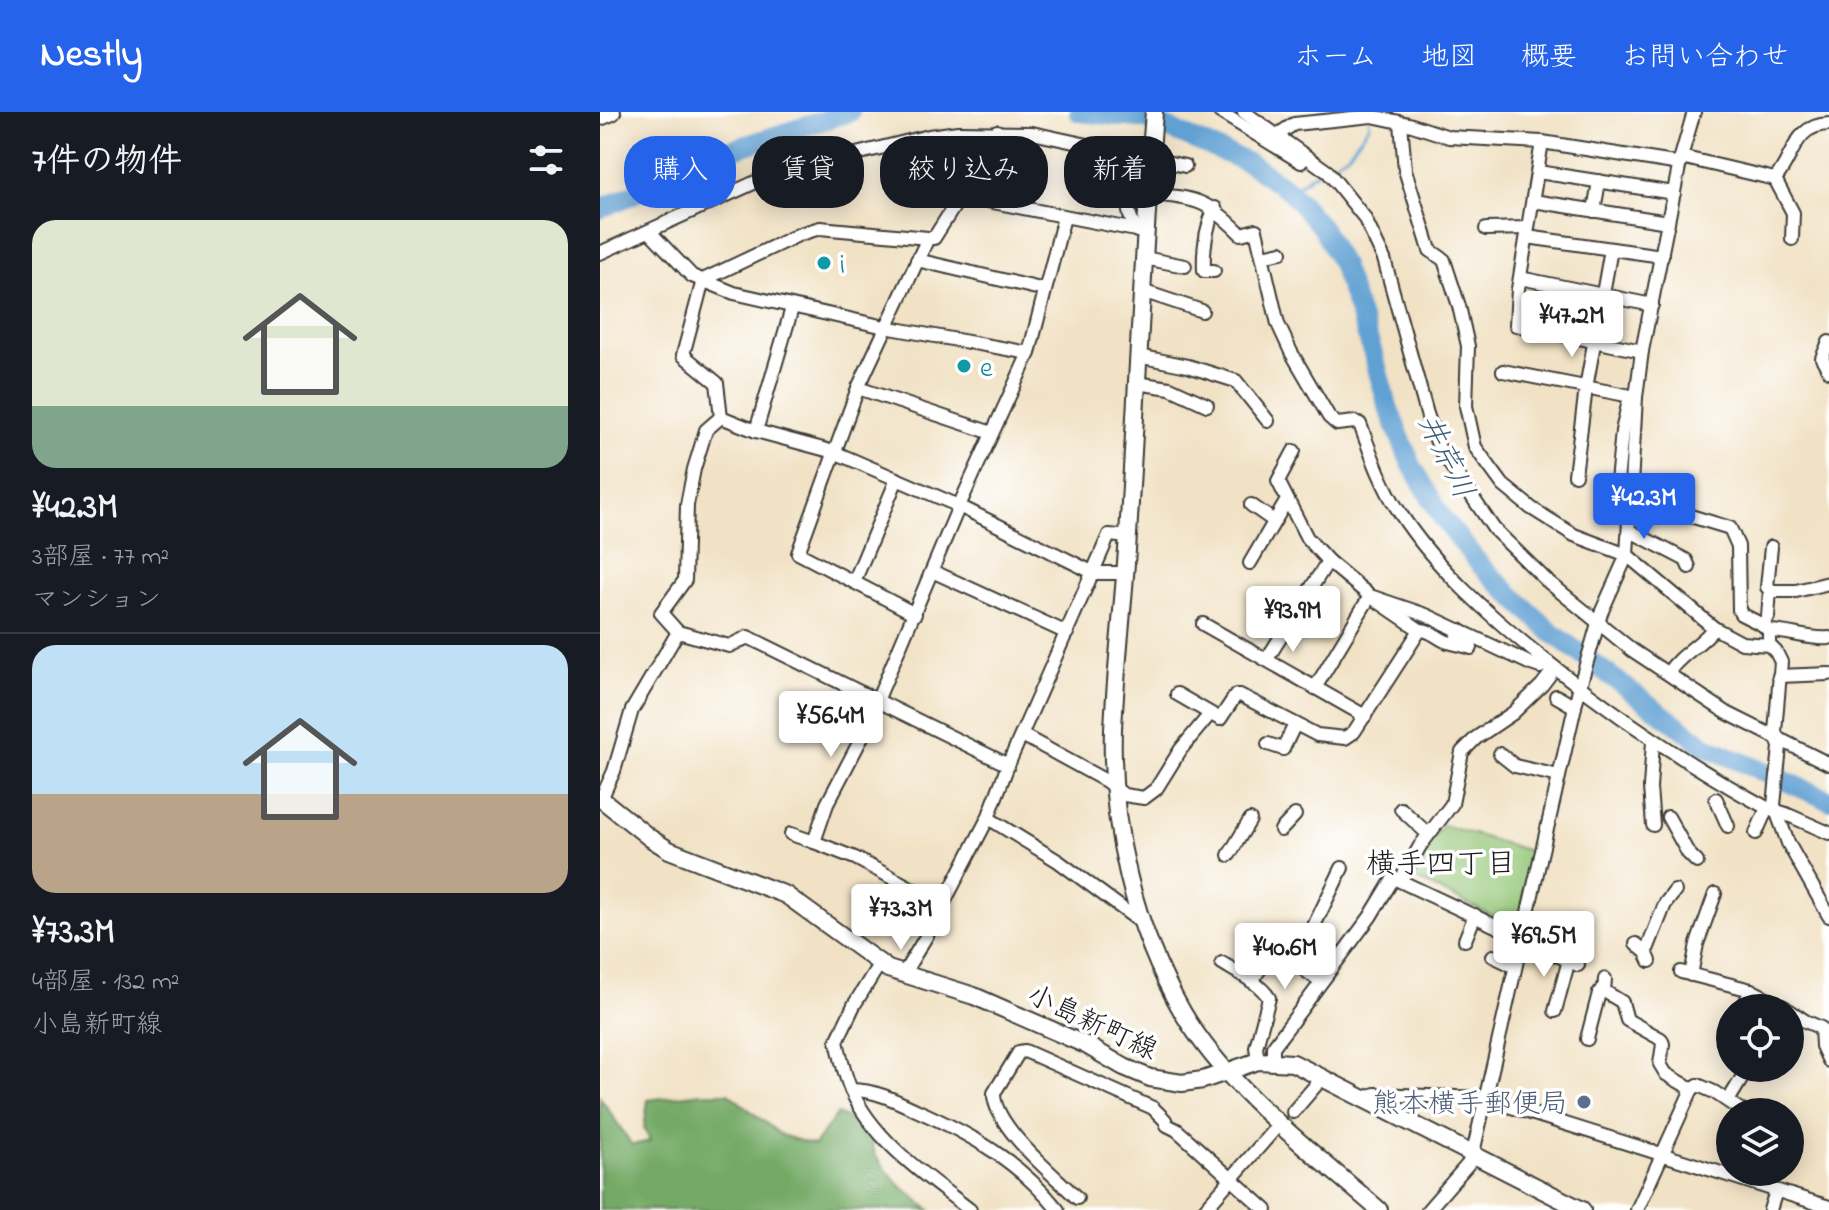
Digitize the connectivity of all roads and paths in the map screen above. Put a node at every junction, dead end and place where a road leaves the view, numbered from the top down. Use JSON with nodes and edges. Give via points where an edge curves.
{"nodes":[{"id":1,"x":612,"y":112,"type":"edge"},
{"id":2,"x":1154,"y":112,"type":"edge"},
{"id":3,"x":1220,"y":112,"type":"edge"},
{"id":4,"x":1694,"y":112,"type":"edge"},
{"id":5,"x":1248,"y":113,"type":"edge"},
{"id":6,"x":1367,"y":115,"type":"edge"},
{"id":7,"x":1334,"y":116,"type":"edge"},
{"id":8,"x":600,"y":117,"type":"edge"},
{"id":9,"x":1820,"y":120,"type":"edge"},
{"id":10,"x":1401,"y":123,"type":"junction"},
{"id":11,"x":997,"y":131,"type":"junction"},
{"id":12,"x":1277,"y":135,"type":"junction"},
{"id":13,"x":996,"y":136,"type":"edge"},
{"id":14,"x":1152,"y":136,"type":"edge"},
{"id":15,"x":1064,"y":140,"type":"edge"},
{"id":16,"x":1542,"y":142,"type":"junction"},
{"id":17,"x":1680,"y":160,"type":"junction"},
{"id":18,"x":1176,"y":163,"type":"edge"},
{"id":19,"x":1185,"y":166,"type":"dead end"},
{"id":20,"x":1538,"y":172,"type":"junction"},
{"id":21,"x":1775,"y":179,"type":"junction"},
{"id":22,"x":1599,"y":181,"type":"junction"},
{"id":23,"x":1340,"y":185,"type":"junction"},
{"id":24,"x":1674,"y":193,"type":"junction"},
{"id":25,"x":1176,"y":198,"type":"edge"},
{"id":26,"x":1533,"y":201,"type":"junction"},
{"id":27,"x":954,"y":208,"type":"edge"},
{"id":28,"x":1020,"y":208,"type":"edge"},
{"id":29,"x":1128,"y":208,"type":"edge"},
{"id":30,"x":1145,"y":208,"type":"edge"},
{"id":31,"x":1215,"y":208,"type":"junction"},
{"id":32,"x":1594,"y":211,"type":"junction"},
{"id":33,"x":1064,"y":217,"type":"junction"},
{"id":34,"x":1668,"y":222,"type":"junction"},
{"id":35,"x":1486,"y":229,"type":"dead end"},
{"id":36,"x":1141,"y":231,"type":"junction"},
{"id":37,"x":650,"y":232,"type":"junction"},
{"id":38,"x":1527,"y":232,"type":"junction"},
{"id":39,"x":928,"y":238,"type":"junction"},
{"id":40,"x":1792,"y":239,"type":"dead end"},
{"id":41,"x":1611,"y":249,"type":"junction"},
{"id":42,"x":1281,"y":252,"type":"dead end"},
{"id":43,"x":600,"y":253,"type":"edge"},
{"id":44,"x":1263,"y":256,"type":"junction"},
{"id":45,"x":1662,"y":256,"type":"junction"},
{"id":46,"x":1144,"y":258,"type":"junction"},
{"id":47,"x":917,"y":260,"type":"junction"},
{"id":48,"x":1185,"y":266,"type":"dead end"},
{"id":49,"x":1214,"y":271,"type":"dead end"},
{"id":50,"x":1520,"y":278,"type":"junction"},
{"id":51,"x":703,"y":280,"type":"junction"},
{"id":52,"x":1045,"y":290,"type":"junction"},
{"id":53,"x":1142,"y":291,"type":"junction"},
{"id":54,"x":1603,"y":295,"type":"junction"},
{"id":55,"x":1652,"y":305,"type":"junction"},
{"id":56,"x":792,"y":308,"type":"junction"},
{"id":57,"x":1202,"y":311,"type":"dead end"},
{"id":58,"x":885,"y":327,"type":"junction"},
{"id":59,"x":1594,"y":341,"type":"junction"},
{"id":60,"x":1829,"y":342,"type":"edge"},
{"id":61,"x":1304,"y":344,"type":"dead end"},
{"id":62,"x":1642,"y":351,"type":"junction"},
{"id":63,"x":1291,"y":352,"type":"junction"},
{"id":64,"x":1029,"y":353,"type":"junction"},
{"id":65,"x":1138,"y":356,"type":"junction"},
{"id":66,"x":1503,"y":371,"type":"dead end"},
{"id":67,"x":1829,"y":371,"type":"edge"},
{"id":68,"x":1136,"y":383,"type":"junction"},
{"id":69,"x":858,"y":388,"type":"junction"},
{"id":70,"x":1586,"y":388,"type":"junction"},
{"id":71,"x":1633,"y":396,"type":"junction"},
{"id":72,"x":1207,"y":405,"type":"dead end"},
{"id":73,"x":721,"y":417,"type":"junction"},
{"id":74,"x":1268,"y":421,"type":"dead end"},
{"id":75,"x":756,"y":431,"type":"junction"},
{"id":76,"x":992,"y":433,"type":"junction"},
{"id":77,"x":1294,"y":451,"type":"dead end"},
{"id":78,"x":834,"y":452,"type":"junction"},
{"id":79,"x":1575,"y":475,"type":"dead end"},
{"id":80,"x":897,"y":479,"type":"junction"},
{"id":81,"x":1616,"y":492,"type":"dead end"},
{"id":82,"x":1287,"y":500,"type":"junction"},
{"id":83,"x":1251,"y":505,"type":"dead end"},
{"id":84,"x":1631,"y":505,"type":"junction"},
{"id":85,"x":959,"y":506,"type":"junction"},
{"id":86,"x":1672,"y":513,"type":"dead end"},
{"id":87,"x":1274,"y":521,"type":"junction"},
{"id":88,"x":1630,"y":531,"type":"junction"},
{"id":89,"x":1128,"y":537,"type":"junction"},
{"id":90,"x":1771,"y":547,"type":"dead end"},
{"id":91,"x":1627,"y":555,"type":"junction"},
{"id":92,"x":1328,"y":561,"type":"junction"},
{"id":93,"x":1250,"y":563,"type":"dead end"},
{"id":94,"x":1689,"y":567,"type":"dead end"},
{"id":95,"x":932,"y":571,"type":"junction"},
{"id":96,"x":1094,"y":573,"type":"junction"},
{"id":97,"x":1124,"y":573,"type":"junction"},
{"id":98,"x":854,"y":582,"type":"junction"},
{"id":99,"x":1829,"y":583,"type":"edge"},
{"id":100,"x":1770,"y":589,"type":"junction"},
{"id":101,"x":1370,"y":596,"type":"junction"},
{"id":102,"x":915,"y":614,"type":"junction"},
{"id":103,"x":1203,"y":624,"type":"dead end"},
{"id":104,"x":1598,"y":624,"type":"junction"},
{"id":105,"x":1714,"y":628,"type":"junction"},
{"id":106,"x":1420,"y":630,"type":"junction"},
{"id":107,"x":1460,"y":630,"type":"junction"},
{"id":108,"x":678,"y":632,"type":"junction"},
{"id":109,"x":1067,"y":633,"type":"junction"},
{"id":110,"x":1767,"y":634,"type":"junction"},
{"id":111,"x":1829,"y":638,"type":"edge"},
{"id":112,"x":1267,"y":659,"type":"junction"},
{"id":113,"x":1552,"y":666,"type":"junction"},
{"id":114,"x":1668,"y":673,"type":"junction"},
{"id":115,"x":1829,"y":674,"type":"edge"},
{"id":116,"x":1779,"y":676,"type":"junction"},
{"id":117,"x":1579,"y":687,"type":"junction"},
{"id":118,"x":1315,"y":688,"type":"junction"},
{"id":119,"x":1177,"y":694,"type":"dead end"},
{"id":120,"x":1556,"y":696,"type":"dead end"},
{"id":121,"x":878,"y":700,"type":"junction"},
{"id":122,"x":1575,"y":707,"type":"junction"},
{"id":123,"x":1210,"y":714,"type":"junction"},
{"id":124,"x":1365,"y":716,"type":"junction"},
{"id":125,"x":1295,"y":724,"type":"junction"},
{"id":126,"x":1022,"y":735,"type":"junction"},
{"id":127,"x":1653,"y":741,"type":"junction"},
{"id":128,"x":1268,"y":744,"type":"dead end"},
{"id":129,"x":1779,"y":744,"type":"junction"},
{"id":130,"x":1500,"y":754,"type":"dead end"},
{"id":131,"x":1829,"y":764,"type":"edge"},
{"id":132,"x":1008,"y":765,"type":"junction"},
{"id":133,"x":1559,"y":776,"type":"junction"},
{"id":134,"x":1114,"y":787,"type":"junction"},
{"id":135,"x":601,"y":799,"type":"edge"},
{"id":136,"x":1716,"y":799,"type":"dead end"},
{"id":137,"x":1772,"y":808,"type":"junction"},
{"id":138,"x":1401,"y":809,"type":"dead end"},
{"id":139,"x":1295,"y":815,"type":"dead end"},
{"id":140,"x":1668,"y":817,"type":"dead end"},
{"id":141,"x":988,"y":818,"type":"junction"},
{"id":142,"x":1250,"y":820,"type":"dead end"},
{"id":143,"x":1653,"y":825,"type":"dead end"},
{"id":144,"x":1728,"y":826,"type":"dead end"},
{"id":145,"x":1281,"y":830,"type":"dead end"},
{"id":146,"x":1756,"y":833,"type":"dead end"},
{"id":147,"x":1829,"y":833,"type":"edge"},
{"id":148,"x":791,"y":834,"type":"dead end"},
{"id":149,"x":1428,"y":834,"type":"junction"},
{"id":150,"x":814,"y":842,"type":"junction"},
{"id":151,"x":1229,"y":855,"type":"dead end"},
{"id":152,"x":1697,"y":862,"type":"dead end"},
{"id":153,"x":1342,"y":868,"type":"dead end"},
{"id":154,"x":1393,"y":879,"type":"dead end"},
{"id":155,"x":1675,"y":891,"type":"dead end"},
{"id":156,"x":1715,"y":894,"type":"dead end"},
{"id":157,"x":1824,"y":900,"type":"edge"},
{"id":158,"x":941,"y":904,"type":"junction"},
{"id":159,"x":1475,"y":915,"type":"junction"},
{"id":160,"x":1829,"y":916,"type":"edge"},
{"id":161,"x":1142,"y":923,"type":"junction"},
{"id":162,"x":1521,"y":937,"type":"junction"},
{"id":163,"x":1465,"y":940,"type":"dead end"},
{"id":164,"x":1274,"y":951,"type":"dead end"},
{"id":165,"x":1644,"y":952,"type":"dead end"},
{"id":166,"x":1493,"y":956,"type":"dead end"},
{"id":167,"x":880,"y":963,"type":"junction"},
{"id":168,"x":1222,"y":963,"type":"dead end"},
{"id":169,"x":1514,"y":966,"type":"junction"},
{"id":170,"x":904,"y":973,"type":"junction"},
{"id":171,"x":1251,"y":981,"type":"junction"},
{"id":172,"x":1320,"y":981,"type":"junction"},
{"id":173,"x":1751,"y":990,"type":"junction"},
{"id":174,"x":1749,"y":994,"type":"edge"},
{"id":175,"x":1759,"y":994,"type":"edge"},
{"id":176,"x":1555,"y":1011,"type":"dead end"},
{"id":177,"x":1804,"y":1020,"type":"edge"},
{"id":178,"x":1825,"y":1028,"type":"edge"},
{"id":179,"x":1587,"y":1039,"type":"dead end"},
{"id":180,"x":1265,"y":1060,"type":"junction"},
{"id":181,"x":1829,"y":1061,"type":"edge"},
{"id":182,"x":1226,"y":1071,"type":"junction"},
{"id":183,"x":1322,"y":1078,"type":"junction"},
{"id":184,"x":1692,"y":1089,"type":"junction"},
{"id":185,"x":851,"y":1090,"type":"junction"},
{"id":186,"x":1364,"y":1098,"type":"junction"},
{"id":187,"x":1483,"y":1098,"type":"junction"},
{"id":188,"x":1722,"y":1098,"type":"edge"},
{"id":189,"x":1286,"y":1118,"type":"junction"},
{"id":190,"x":1473,"y":1153,"type":"junction"},
{"id":191,"x":1663,"y":1155,"type":"junction"},
{"id":192,"x":1233,"y":1180,"type":"junction"},
{"id":193,"x":1776,"y":1191,"type":"junction"},
{"id":194,"x":1077,"y":1198,"type":"dead end"},
{"id":195,"x":1829,"y":1207,"type":"edge"},
{"id":196,"x":970,"y":1210,"type":"edge"},
{"id":197,"x":1058,"y":1210,"type":"edge"},
{"id":198,"x":1204,"y":1210,"type":"edge"},
{"id":199,"x":1266,"y":1210,"type":"edge"},
{"id":200,"x":1379,"y":1210,"type":"edge"},
{"id":201,"x":1428,"y":1210,"type":"edge"},
{"id":202,"x":1582,"y":1210,"type":"edge"},
{"id":203,"x":1637,"y":1210,"type":"edge"},
{"id":204,"x":1770,"y":1210,"type":"edge"}],
"edges":[{"from":1,"to":8,"type":"street"},
{"from":2,"to":14,"type":"street"},
{"from":3,"to":23,"type":"street","via":[[1332,185]]},
{"from":4,"to":17,"type":"street"},
{"from":5,"to":12,"type":"street"},
{"from":6,"to":7,"type":"street"},
{"from":6,"to":10,"type":"street"},
{"from":7,"to":12,"type":"street","via":[[1294,124]]},
{"from":9,"to":21,"type":"street","via":[[1800,136]]},
{"from":10,"to":16,"type":"street","via":[[1449,137]]},
{"from":10,"to":91,"type":"street","via":[[1409,184],[1430,250],[1444,260],[1459,306],[1468,346],[1466,406],[1475,447],[1503,485],[1531,508],[1574,535]]},
{"from":11,"to":13,"type":"street"},
{"from":11,"to":15,"type":"street"},
{"from":11,"to":37,"type":"street","via":[[929,136],[771,175]]},
{"from":12,"to":23,"type":"street"},
{"from":16,"to":17,"type":"street"},
{"from":16,"to":20,"type":"street"},
{"from":17,"to":21,"type":"street"},
{"from":17,"to":24,"type":"street"},
{"from":18,"to":19,"type":"street"},
{"from":20,"to":22,"type":"street"},
{"from":20,"to":26,"type":"street"},
{"from":21,"to":40,"type":"street","via":[[1793,213]]},
{"from":22,"to":24,"type":"street"},
{"from":22,"to":32,"type":"street"},
{"from":23,"to":104,"type":"street","via":[[1364,217],[1384,259],[1427,414],[1446,459],[1494,529]]},
{"from":24,"to":34,"type":"street"},
{"from":25,"to":31,"type":"street"},
{"from":26,"to":32,"type":"street"},
{"from":26,"to":38,"type":"street"},
{"from":27,"to":39,"type":"street","via":[[934,238]]},
{"from":28,"to":33,"type":"street"},
{"from":29,"to":36,"type":"street"},
{"from":30,"to":36,"type":"street"},
{"from":31,"to":44,"type":"street","via":[[1241,234],[1256,230]]},
{"from":31,"to":49,"type":"street","via":[[1204,264],[1204,271]]},
{"from":32,"to":34,"type":"street"},
{"from":33,"to":36,"type":"street"},
{"from":33,"to":52,"type":"street"},
{"from":34,"to":45,"type":"street"},
{"from":35,"to":38,"type":"street"},
{"from":36,"to":46,"type":"street"},
{"from":37,"to":43,"type":"street"},
{"from":37,"to":51,"type":"street","via":[[692,276]]},
{"from":38,"to":41,"type":"street"},
{"from":38,"to":50,"type":"street"},
{"from":39,"to":47,"type":"street"},
{"from":39,"to":51,"type":"street","via":[[820,228]]},
{"from":41,"to":45,"type":"street"},
{"from":41,"to":54,"type":"street"},
{"from":42,"to":44,"type":"street"},
{"from":44,"to":63,"type":"street","via":[[1278,292],[1278,324]]},
{"from":45,"to":55,"type":"street"},
{"from":46,"to":48,"type":"street"},
{"from":46,"to":53,"type":"street"},
{"from":47,"to":52,"type":"street"},
{"from":47,"to":58,"type":"street"},
{"from":50,"to":54,"type":"street"},
{"from":50,"to":59,"type":"street","via":[[1516,325]]},
{"from":51,"to":56,"type":"street"},
{"from":51,"to":73,"type":"street","via":[[683,355],[717,383]]},
{"from":52,"to":64,"type":"street"},
{"from":53,"to":57,"type":"street"},
{"from":53,"to":65,"type":"street"},
{"from":54,"to":55,"type":"street"},
{"from":54,"to":59,"type":"street"},
{"from":55,"to":62,"type":"street"},
{"from":56,"to":58,"type":"street"},
{"from":56,"to":75,"type":"street"},
{"from":58,"to":64,"type":"street"},
{"from":58,"to":69,"type":"street"},
{"from":59,"to":62,"type":"street"},
{"from":59,"to":70,"type":"street"},
{"from":60,"to":67,"type":"street","via":[[1822,358]]},
{"from":61,"to":63,"type":"street"},
{"from":62,"to":71,"type":"street"},
{"from":63,"to":113,"type":"street","via":[[1322,391],[1329,417],[1337,424],[1360,424],[1397,509],[1450,575]]},
{"from":64,"to":76,"type":"street"},
{"from":65,"to":68,"type":"street"},
{"from":65,"to":74,"type":"street","via":[[1236,381]]},
{"from":66,"to":70,"type":"street"},
{"from":68,"to":72,"type":"street","via":[[1170,388]]},
{"from":68,"to":89,"type":"street"},
{"from":69,"to":76,"type":"street"},
{"from":69,"to":78,"type":"street"},
{"from":70,"to":71,"type":"street"},
{"from":70,"to":79,"type":"street"},
{"from":71,"to":81,"type":"street","via":[[1622,431]]},
{"from":71,"to":84,"type":"street"},
{"from":73,"to":75,"type":"street"},
{"from":73,"to":108,"type":"street","via":[[706,430],[694,469],[687,505],[685,580],[661,613]]},
{"from":75,"to":78,"type":"street"},
{"from":76,"to":85,"type":"street"},
{"from":77,"to":82,"type":"street","via":[[1278,481]]},
{"from":78,"to":80,"type":"street"},
{"from":78,"to":98,"type":"street","via":[[798,553]]},
{"from":80,"to":85,"type":"street"},
{"from":80,"to":98,"type":"street"},
{"from":82,"to":87,"type":"street"},
{"from":82,"to":92,"type":"street","via":[[1307,538]]},
{"from":83,"to":87,"type":"street"},
{"from":84,"to":86,"type":"street","via":[[1643,523],[1648,507]]},
{"from":84,"to":88,"type":"street"},
{"from":84,"to":110,"type":"street","via":[[1730,528],[1738,546],[1739,610]]},
{"from":85,"to":95,"type":"street"},
{"from":85,"to":96,"type":"street"},
{"from":87,"to":93,"type":"street"},
{"from":88,"to":91,"type":"street"},
{"from":88,"to":94,"type":"street","via":[[1686,560]]},
{"from":89,"to":96,"type":"street","via":[[1109,535]]},
{"from":89,"to":97,"type":"street"},
{"from":90,"to":100,"type":"street"},
{"from":91,"to":104,"type":"street"},
{"from":91,"to":105,"type":"street"},
{"from":92,"to":101,"type":"street"},
{"from":92,"to":112,"type":"street"},
{"from":95,"to":102,"type":"street"},
{"from":95,"to":109,"type":"street"},
{"from":96,"to":97,"type":"street"},
{"from":96,"to":109,"type":"street"},
{"from":97,"to":134,"type":"street"},
{"from":98,"to":102,"type":"street"},
{"from":99,"to":100,"type":"street","via":[[1796,591]]},
{"from":100,"to":110,"type":"street"},
{"from":101,"to":106,"type":"street"},
{"from":101,"to":107,"type":"street"},
{"from":101,"to":118,"type":"street"},
{"from":102,"to":121,"type":"street"},
{"from":103,"to":112,"type":"street"},
{"from":104,"to":114,"type":"street"},
{"from":104,"to":117,"type":"street"},
{"from":105,"to":110,"type":"street","via":[[1749,645]]},
{"from":105,"to":114,"type":"street"},
{"from":106,"to":107,"type":"street","via":[[1471,648],[1457,637]]},
{"from":106,"to":124,"type":"street"},
{"from":107,"to":113,"type":"street","via":[[1531,664]]},
{"from":108,"to":121,"type":"street","via":[[729,646],[748,637]]},
{"from":108,"to":135,"type":"street","via":[[632,710]]},
{"from":109,"to":126,"type":"street"},
{"from":110,"to":111,"type":"street","via":[[1784,631]]},
{"from":110,"to":116,"type":"street","via":[[1781,662]]},
{"from":112,"to":118,"type":"street"},
{"from":113,"to":117,"type":"street"},
{"from":113,"to":149,"type":"street","via":[[1542,685],[1513,713],[1462,752],[1452,804]]},
{"from":114,"to":129,"type":"street"},
{"from":115,"to":116,"type":"street"},
{"from":116,"to":129,"type":"street"},
{"from":117,"to":122,"type":"street"},
{"from":117,"to":127,"type":"street"},
{"from":118,"to":124,"type":"street"},
{"from":119,"to":123,"type":"street"},
{"from":120,"to":122,"type":"street"},
{"from":121,"to":132,"type":"street"},
{"from":121,"to":150,"type":"street"},
{"from":122,"to":133,"type":"street"},
{"from":123,"to":125,"type":"street","via":[[1220,719],[1240,695]]},
{"from":123,"to":134,"type":"street","via":[[1149,796],[1127,797]]},
{"from":124,"to":125,"type":"street","via":[[1345,738],[1317,735]]},
{"from":125,"to":128,"type":"street","via":[[1283,749]]},
{"from":126,"to":132,"type":"street"},
{"from":126,"to":134,"type":"street"},
{"from":127,"to":137,"type":"street"},
{"from":127,"to":143,"type":"street"},
{"from":129,"to":131,"type":"street"},
{"from":129,"to":137,"type":"street"},
{"from":130,"to":133,"type":"street","via":[[1515,766]]},
{"from":132,"to":141,"type":"street"},
{"from":133,"to":162,"type":"street"},
{"from":134,"to":161,"type":"street","via":[[1120,836]]},
{"from":135,"to":167,"type":"street","name":"小島新町線","via":[[669,850],[786,895]]},
{"from":136,"to":144,"type":"street"},
{"from":137,"to":146,"type":"street"},
{"from":137,"to":147,"type":"street"},
{"from":137,"to":157,"type":"street"},
{"from":138,"to":149,"type":"street"},
{"from":139,"to":145,"type":"street"},
{"from":140,"to":152,"type":"street"},
{"from":141,"to":158,"type":"street"},
{"from":141,"to":161,"type":"street"},
{"from":142,"to":151,"type":"street"},
{"from":148,"to":150,"type":"street"},
{"from":149,"to":159,"type":"street","via":[[1400,881]]},
{"from":150,"to":158,"type":"street"},
{"from":153,"to":172,"type":"street","via":[[1292,961]]},
{"from":154,"to":172,"type":"street"},
{"from":155,"to":165,"type":"street"},
{"from":156,"to":173,"type":"street","via":[[1686,974]]},
{"from":157,"to":160,"type":"street"},
{"from":158,"to":170,"type":"street"},
{"from":159,"to":162,"type":"street"},
{"from":159,"to":163,"type":"street"},
{"from":161,"to":182,"type":"street","via":[[1183,1013]]},
{"from":162,"to":169,"type":"street"},
{"from":162,"to":176,"type":"street","via":[[1574,962]]},
{"from":164,"to":171,"type":"street"},
{"from":166,"to":169,"type":"street"},
{"from":167,"to":170,"type":"street","name":"小島新町線"},
{"from":167,"to":185,"type":"street","via":[[837,1041]]},
{"from":168,"to":171,"type":"street"},
{"from":169,"to":187,"type":"street"},
{"from":170,"to":182,"type":"street","name":"小島新町線","via":[[974,996],[1150,1078],[1182,1083]]},
{"from":171,"to":180,"type":"street","via":[[1269,998],[1256,1047]]},
{"from":172,"to":180,"type":"street"},
{"from":173,"to":174,"type":"street"},
{"from":173,"to":175,"type":"street"},
{"from":177,"to":178,"type":"street"},
{"from":178,"to":181,"type":"street","via":[[1822,1046]]},
{"from":179,"to":184,"type":"street","via":[[1604,984],[1607,993],[1622,1002],[1627,1020],[1661,1039],[1660,1064],[1666,1074]]},
{"from":180,"to":182,"type":"street","name":"小島新町線"},
{"from":180,"to":183,"type":"street","via":[[1293,1063]]},
{"from":182,"to":189,"type":"street"},
{"from":183,"to":186,"type":"street"},
{"from":183,"to":189,"type":"street"},
{"from":184,"to":188,"type":"street","via":[[1698,1085]]},
{"from":184,"to":191,"type":"street"},
{"from":185,"to":196,"type":"street","via":[[867,1118],[911,1165]]},
{"from":185,"to":197,"type":"street","via":[[890,1098],[975,1138],[1013,1164]]},
{"from":186,"to":187,"type":"street"},
{"from":186,"to":190,"type":"street"},
{"from":187,"to":190,"type":"street"},
{"from":187,"to":191,"type":"street"},
{"from":189,"to":192,"type":"street"},
{"from":189,"to":200,"type":"street"},
{"from":190,"to":201,"type":"street"},
{"from":190,"to":202,"type":"street"},
{"from":191,"to":193,"type":"street"},
{"from":191,"to":203,"type":"street"},
{"from":192,"to":194,"type":"street","via":[[1153,1108],[1019,1052],[994,1100],[1026,1147]]},
{"from":192,"to":198,"type":"street"},
{"from":192,"to":199,"type":"street"},
{"from":193,"to":195,"type":"street"},
{"from":193,"to":204,"type":"street"}]}
